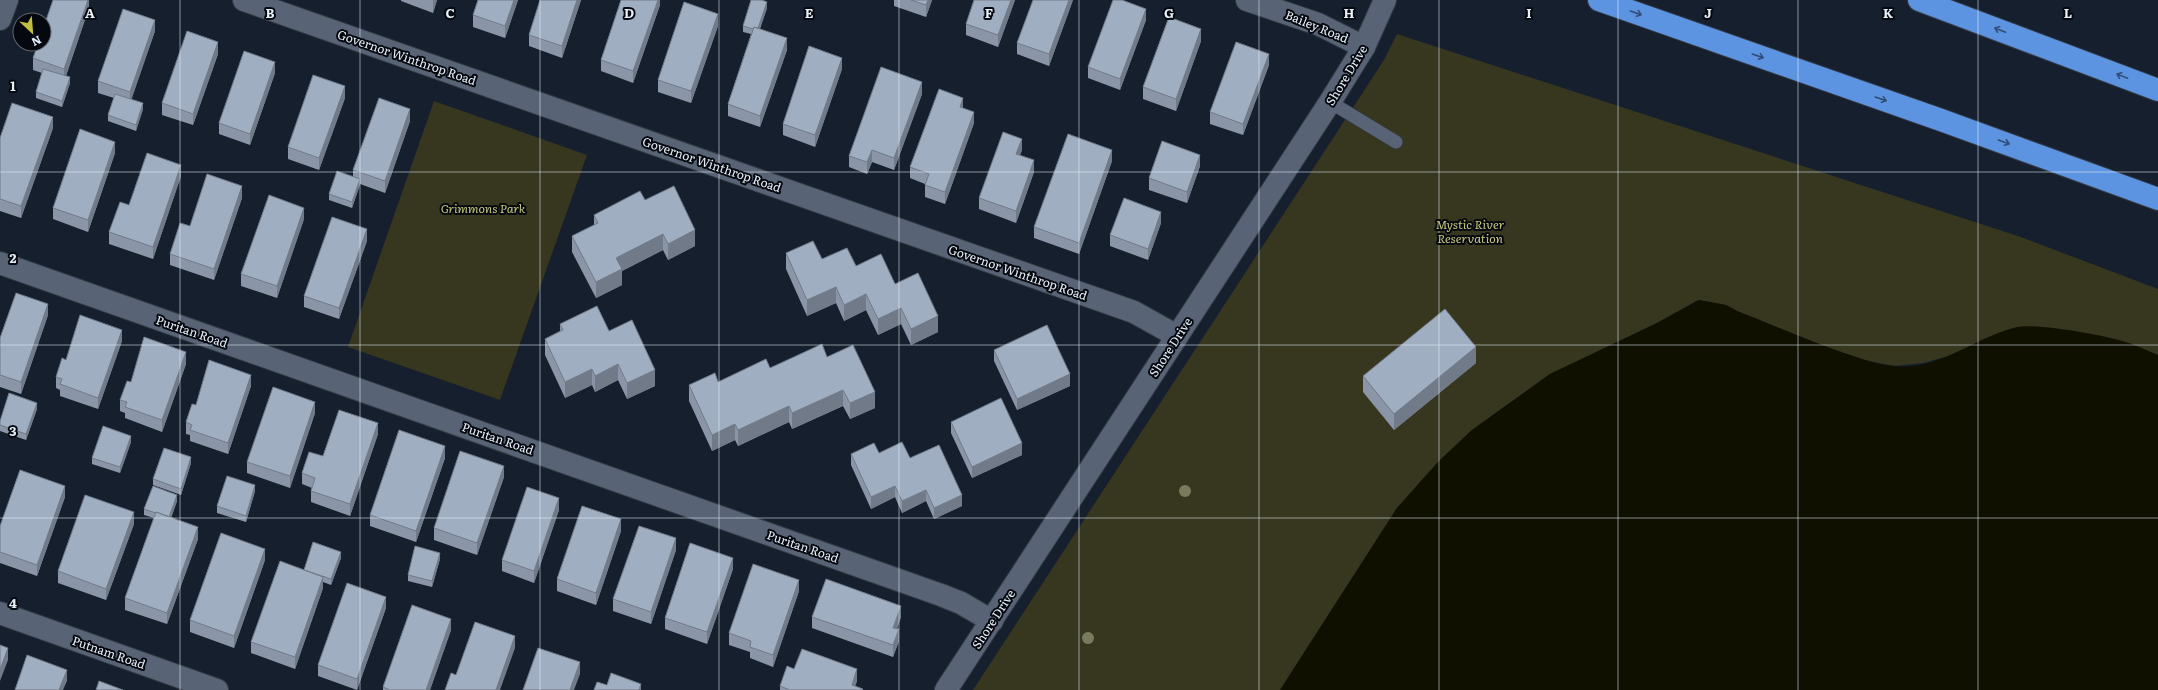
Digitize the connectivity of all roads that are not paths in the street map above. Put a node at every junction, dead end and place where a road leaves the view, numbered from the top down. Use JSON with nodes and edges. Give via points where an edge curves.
{"nodes":[{"id":1,"x":7,"y":0,"type":"edge"},
{"id":2,"x":244,"y":0,"type":"edge"},
{"id":3,"x":1247,"y":0,"type":"edge"},
{"id":4,"x":1385,"y":0,"type":"edge"},
{"id":5,"x":1599,"y":0,"type":"edge"},
{"id":6,"x":1919,"y":0,"type":"edge"},
{"id":7,"x":0,"y":19,"type":"edge"},
{"id":8,"x":1364,"y":47,"type":"junction"},
{"id":9,"x":2158,"y":90,"type":"edge"},
{"id":10,"x":1330,"y":102,"type":"junction"},
{"id":11,"x":1396,"y":142,"type":"dead end"},
{"id":12,"x":2158,"y":199,"type":"edge"},
{"id":13,"x":0,"y":263,"type":"edge"},
{"id":14,"x":1177,"y":336,"type":"junction"},
{"id":15,"x":0,"y":613,"type":"edge"},
{"id":16,"x":992,"y":620,"type":"junction"},
{"id":17,"x":217,"y":690,"type":"edge"},
{"id":18,"x":946,"y":690,"type":"edge"}],
"edges":[{"from":1,"to":7,"type":"street"},
{"from":2,"to":14,"type":"street","name":"Governor Winthrop Road","via":[[1134,312]]},
{"from":3,"to":8,"type":"street","name":"Bailey Road","via":[[1318,24]]},
{"from":4,"to":8,"type":"street","name":"Shore Drive"},
{"from":5,"to":12,"type":"highway","one_way":true},
{"from":9,"to":6,"type":"highway","one_way":true},
{"from":8,"to":10,"type":"street","name":"Shore Drive"},
{"from":10,"to":11,"type":"lane"},
{"from":10,"to":14,"type":"street","name":"Shore Drive"},
{"from":13,"to":16,"type":"street","name":"Puritan Road","via":[[942,595]]},
{"from":14,"to":16,"type":"street","name":"Shore Drive"},
{"from":15,"to":17,"type":"street","name":"Putnam Road"},
{"from":16,"to":18,"type":"street","name":"Shore Drive"}]}
